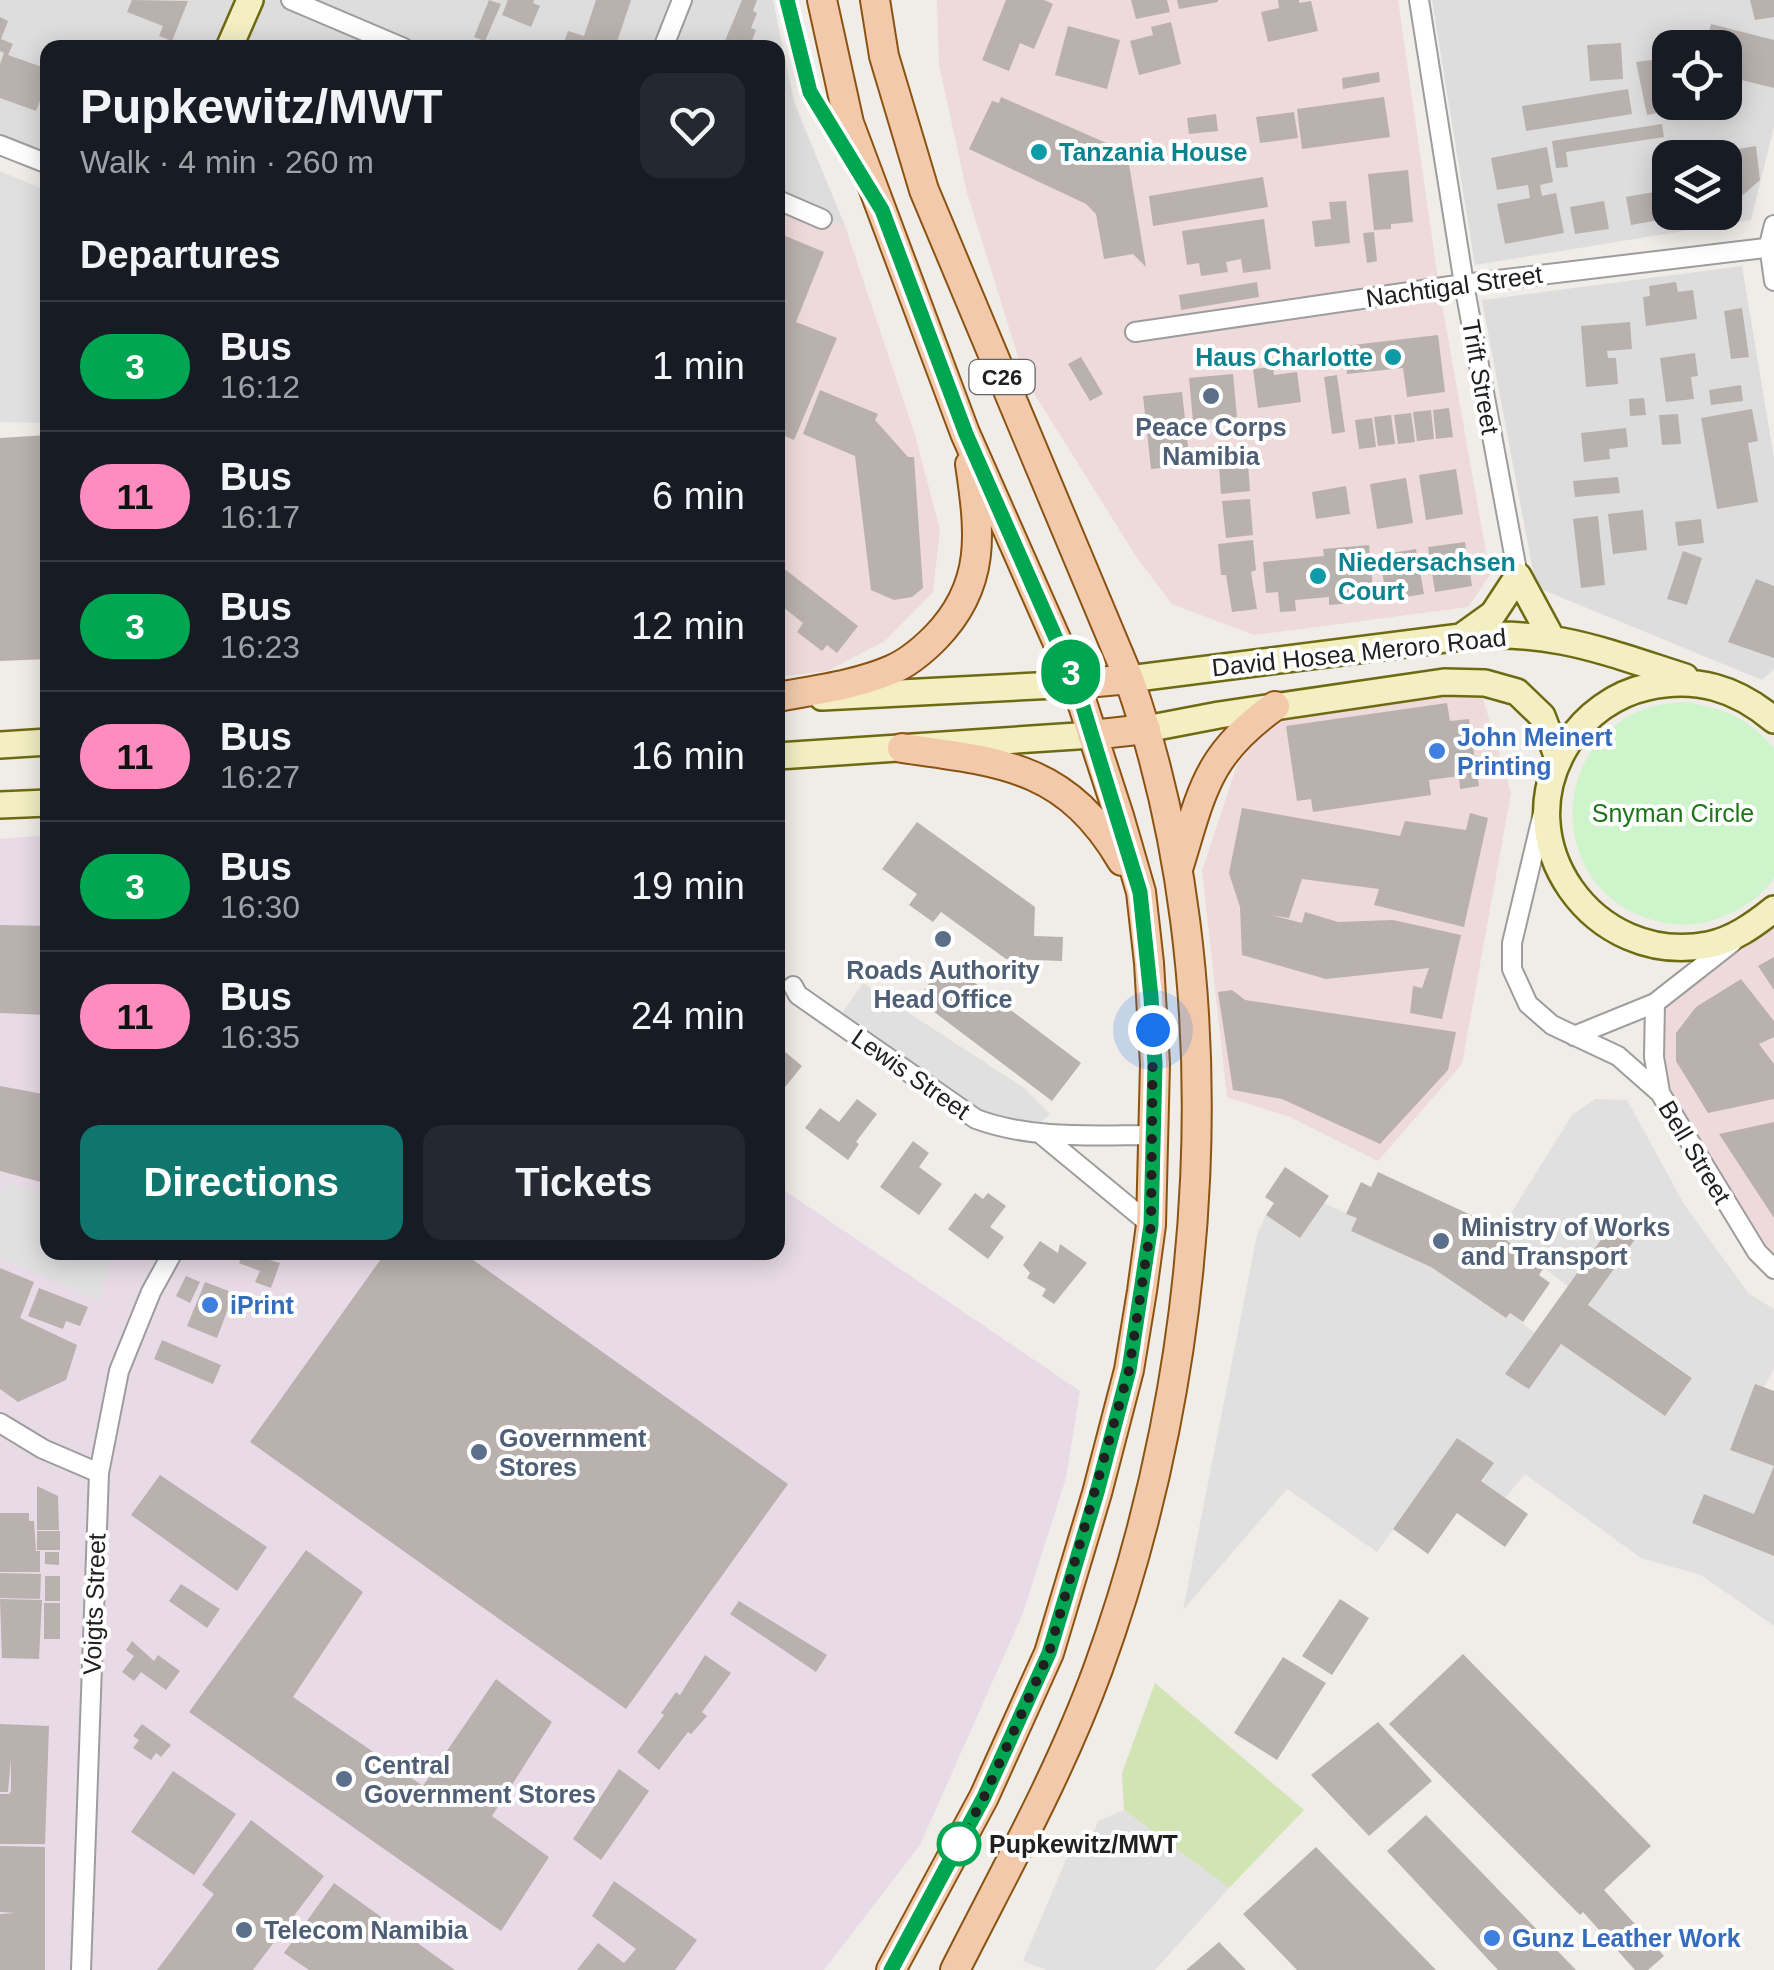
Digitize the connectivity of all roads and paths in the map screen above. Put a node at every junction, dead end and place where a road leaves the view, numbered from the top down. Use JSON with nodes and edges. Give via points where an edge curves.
{"nodes":[{"id":1,"x":250,"y":0,"type":"edge"},
{"id":2,"x":291,"y":0,"type":"edge"},
{"id":3,"x":682,"y":0,"type":"edge"},
{"id":4,"x":822,"y":0,"type":"edge"},
{"id":5,"x":874,"y":0,"type":"edge"},
{"id":6,"x":1419,"y":0,"type":"edge"},
{"id":7,"x":232,"y":40,"type":"edge"},
{"id":8,"x":385,"y":40,"type":"edge"},
{"id":9,"x":666,"y":40,"type":"edge"},
{"id":10,"x":0,"y":145,"type":"edge"},
{"id":11,"x":40,"y":161,"type":"edge"},
{"id":12,"x":785,"y":203,"type":"edge"},
{"id":13,"x":822,"y":219,"type":"dead end"},
{"id":14,"x":1774,"y":225,"type":"edge"},
{"id":15,"x":1771,"y":246,"type":"edge"},
{"id":16,"x":1774,"y":281,"type":"edge"},
{"id":17,"x":1464,"y":284,"type":"junction"},
{"id":18,"x":1135,"y":332,"type":"dead end"},
{"id":19,"x":966,"y":434,"type":"junction"},
{"id":20,"x":1518,"y":576,"type":"junction"},
{"id":21,"x":1550,"y":636,"type":"junction"},
{"id":22,"x":1461,"y":637,"type":"junction"},
{"id":23,"x":1129,"y":680,"type":"junction"},
{"id":24,"x":1702,"y":683,"type":"junction"},
{"id":25,"x":1076,"y":684,"type":"junction"},
{"id":26,"x":1730,"y":691,"type":"junction"},
{"id":27,"x":785,"y":696,"type":"edge"},
{"id":28,"x":785,"y":698,"type":"edge"},
{"id":29,"x":1774,"y":703,"type":"edge"},
{"id":30,"x":1275,"y":706,"type":"junction"},
{"id":31,"x":1774,"y":720,"type":"edge"},
{"id":32,"x":1146,"y":729,"type":"junction"},
{"id":33,"x":1092,"y":735,"type":"junction"},
{"id":34,"x":40,"y":742,"type":"edge"},
{"id":35,"x":0,"y":745,"type":"edge"},
{"id":36,"x":902,"y":748,"type":"junction"},
{"id":37,"x":785,"y":756,"type":"edge"},
{"id":38,"x":1558,"y":758,"type":"junction"},
{"id":39,"x":1547,"y":799,"type":"junction"},
{"id":40,"x":40,"y":804,"type":"edge"},
{"id":41,"x":0,"y":806,"type":"edge"},
{"id":42,"x":1178,"y":870,"type":"junction"},
{"id":43,"x":1140,"y":892,"type":"junction"},
{"id":44,"x":1774,"y":909,"type":"edge"},
{"id":45,"x":1748,"y":929,"type":"junction"},
{"id":46,"x":793,"y":986,"type":"dead end"},
{"id":47,"x":1655,"y":1003,"type":"junction"},
{"id":48,"x":1574,"y":1036,"type":"junction"},
{"id":49,"x":1660,"y":1093,"type":"junction"},
{"id":50,"x":1042,"y":1134,"type":"junction"},
{"id":51,"x":1154,"y":1135,"type":"junction"},
{"id":52,"x":1151,"y":1225,"type":"junction"},
{"id":53,"x":169,"y":1260,"type":"edge"},
{"id":54,"x":1774,"y":1270,"type":"edge"},
{"id":55,"x":0,"y":1423,"type":"edge"},
{"id":56,"x":99,"y":1473,"type":"junction"},
{"id":57,"x":80,"y":1970,"type":"edge"},
{"id":58,"x":891,"y":1970,"type":"edge"},
{"id":59,"x":955,"y":1970,"type":"edge"}],
"edges":[{"from":1,"to":7,"type":"main road"},
{"from":2,"to":8,"type":"street"},
{"from":3,"to":9,"type":"street"},
{"from":4,"to":19,"type":"main road","number":"C26","via":[[849,122]]},
{"from":5,"to":23,"type":"main road","number":"C26","via":[[924,190]]},
{"from":6,"to":17,"type":"street","name":"Trift Street"},
{"from":10,"to":11,"type":"street"},
{"from":12,"to":13,"type":"street"},
{"from":14,"to":15,"type":"street"},
{"from":15,"to":16,"type":"street"},
{"from":15,"to":17,"type":"street","name":"Nachtigal Street"},
{"from":17,"to":18,"type":"street","name":"Nachtigal Street"},
{"from":17,"to":20,"type":"street","name":"Trift Street"},
{"from":19,"to":25,"type":"main road","number":"C26"},
{"from":19,"to":27,"type":"main road","via":[[978,540],[962,604],[921,652],[893,670]]},
{"from":20,"to":21,"type":"main road"},
{"from":20,"to":22,"type":"main road","via":[[1493,614]]},
{"from":21,"to":22,"type":"main road","name":"David Hosea Meroro Road"},
{"from":21,"to":24,"type":"main road","name":"David Hosea Meroro Road"},
{"from":22,"to":23,"type":"main road","name":"David Hosea Meroro Road"},
{"from":23,"to":25,"type":"main road"},
{"from":23,"to":32,"type":"main road","number":"C26"},
{"from":24,"to":26,"type":"main road"},
{"from":24,"to":38,"type":"main road","via":[[1668,682],[1603,706]]},
{"from":25,"to":28,"type":"main road"},
{"from":25,"to":33,"type":"main road","number":"C26"},
{"from":26,"to":29,"type":"main road"},
{"from":26,"to":31,"type":"main road"},
{"from":30,"to":32,"type":"main road","name":"David Hosea Meroro Road"},
{"from":30,"to":38,"type":"main road","name":"David Hosea Meroro Road","via":[[1444,682],[1485,683],[1517,692],[1542,716]]},
{"from":30,"to":42,"type":"main road","via":[[1233,738],[1216,761]]},
{"from":32,"to":33,"type":"main road"},
{"from":32,"to":42,"type":"main road","number":"C26"},
{"from":33,"to":36,"type":"main road"},
{"from":33,"to":43,"type":"main road","number":"C26"},
{"from":34,"to":35,"type":"main road"},
{"from":36,"to":37,"type":"main road"},
{"from":36,"to":43,"type":"main road","via":[[1030,773],[1069,795],[1106,834]]},
{"from":38,"to":39,"type":"main road"},
{"from":39,"to":45,"type":"main road","via":[[1548,841],[1563,881],[1602,921],[1666,948],[1709,945]]},
{"from":39,"to":48,"type":"street","name":"Bell Street","via":[[1512,943],[1512,969],[1528,1004]]},
{"from":40,"to":41,"type":"main road"},
{"from":42,"to":59,"type":"main road","number":"C26","via":[[1196,1142],[1176,1366],[1150,1496],[1098,1668],[1055,1773]]},
{"from":43,"to":51,"type":"main road","number":"C26"},
{"from":44,"to":45,"type":"main road"},
{"from":45,"to":47,"type":"street"},
{"from":46,"to":50,"type":"street","name":"Lewis Street","via":[[976,1119]]},
{"from":47,"to":48,"type":"street"},
{"from":47,"to":49,"type":"street"},
{"from":48,"to":49,"type":"street","name":"Bell Street","via":[[1618,1056]]},
{"from":49,"to":54,"type":"street","name":"Bell Street"},
{"from":50,"to":51,"type":"street","name":"Lewis Street"},
{"from":50,"to":52,"type":"street"},
{"from":51,"to":52,"type":"main road","number":"C26"},
{"from":52,"to":58,"type":"main road","number":"C26","via":[[1129,1370],[1049,1653],[984,1797]]},
{"from":53,"to":56,"type":"street","name":"Voigts Street","via":[[119,1371]]},
{"from":55,"to":56,"type":"street"},
{"from":56,"to":57,"type":"street","name":"Voigts Street"}]}
